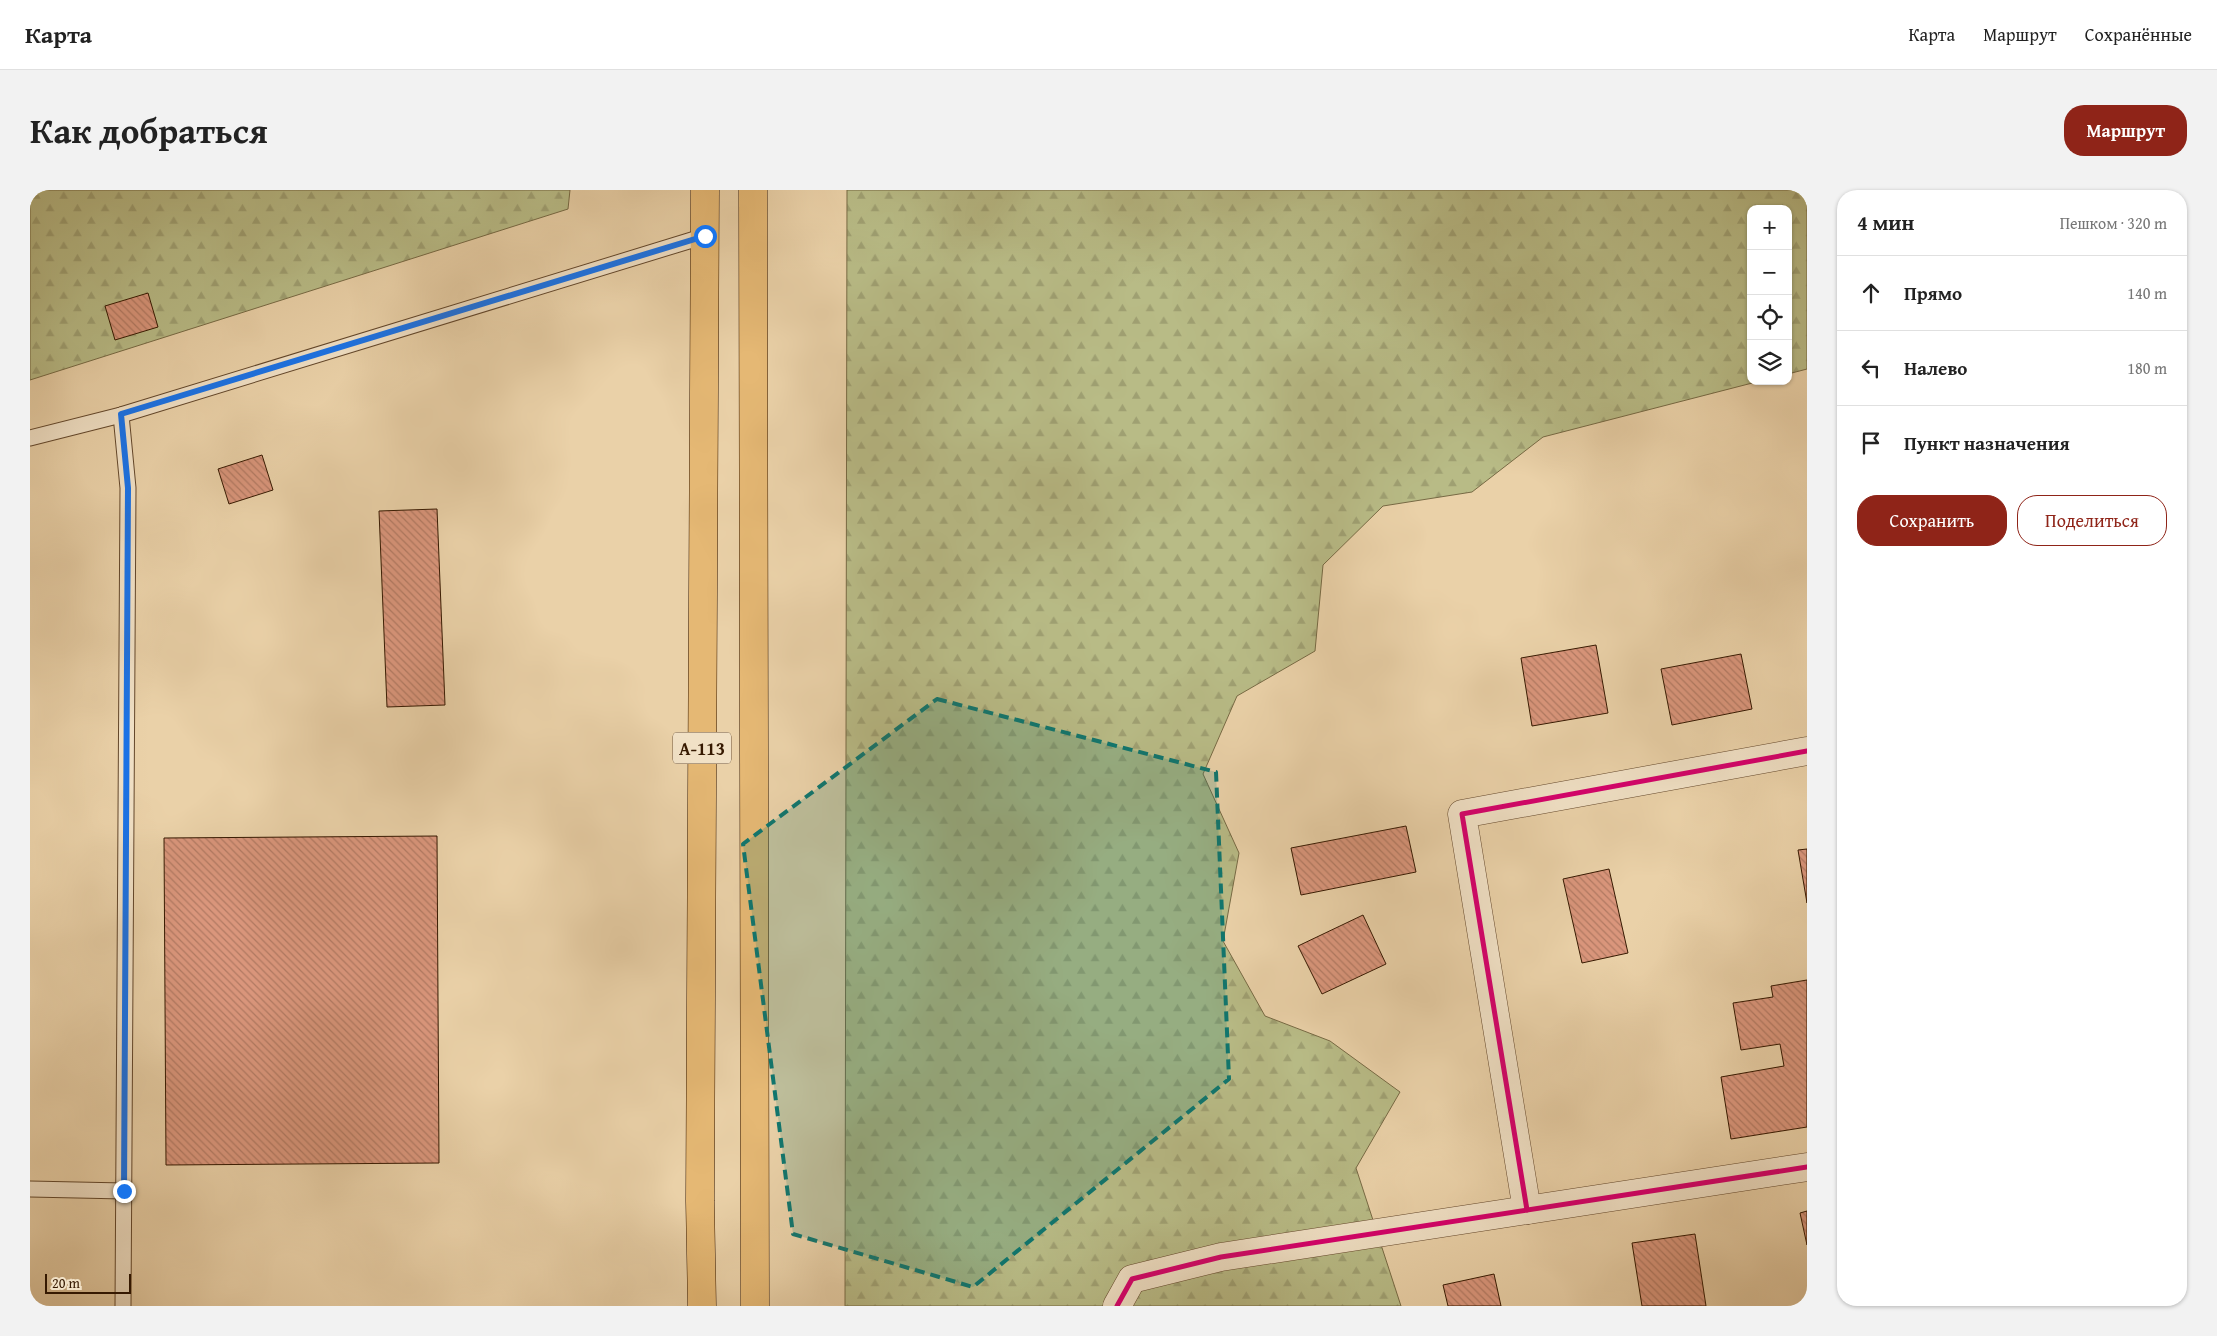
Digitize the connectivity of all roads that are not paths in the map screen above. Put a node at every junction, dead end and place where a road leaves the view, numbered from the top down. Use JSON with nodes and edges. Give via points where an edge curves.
{"nodes":[{"id":1,"x":705,"y":190,"type":"edge"},
{"id":2,"x":753,"y":190,"type":"edge"},
{"id":3,"x":705,"y":236,"type":"junction"},
{"id":4,"x":121,"y":414,"type":"junction"},
{"id":5,"x":30,"y":438,"type":"edge"},
{"id":6,"x":1807,"y":751,"type":"edge"},
{"id":7,"x":1807,"y":1167,"type":"edge"},
{"id":8,"x":30,"y":1189,"type":"edge"},
{"id":9,"x":124,"y":1191,"type":"junction"},
{"id":10,"x":1527,"y":1210,"type":"junction"},
{"id":11,"x":123,"y":1306,"type":"edge"},
{"id":12,"x":702,"y":1306,"type":"edge"},
{"id":13,"x":755,"y":1306,"type":"edge"},
{"id":14,"x":1117,"y":1306,"type":"edge"}],
"edges":[{"from":1,"to":3,"type":"highway","number":"А-113"},
{"from":2,"to":13,"type":"highway","number":"А-113"},
{"from":3,"to":4,"type":"lane"},
{"from":3,"to":12,"type":"highway","number":"А-113"},
{"from":4,"to":5,"type":"lane"},
{"from":4,"to":9,"type":"lane","via":[[128,488]]},
{"from":6,"to":10,"type":"street","via":[[1462,814]]},
{"from":7,"to":10,"type":"street"},
{"from":8,"to":9,"type":"lane"},
{"from":9,"to":11,"type":"lane"},
{"from":10,"to":14,"type":"street","via":[[1221,1256],[1132,1279]]}]}
